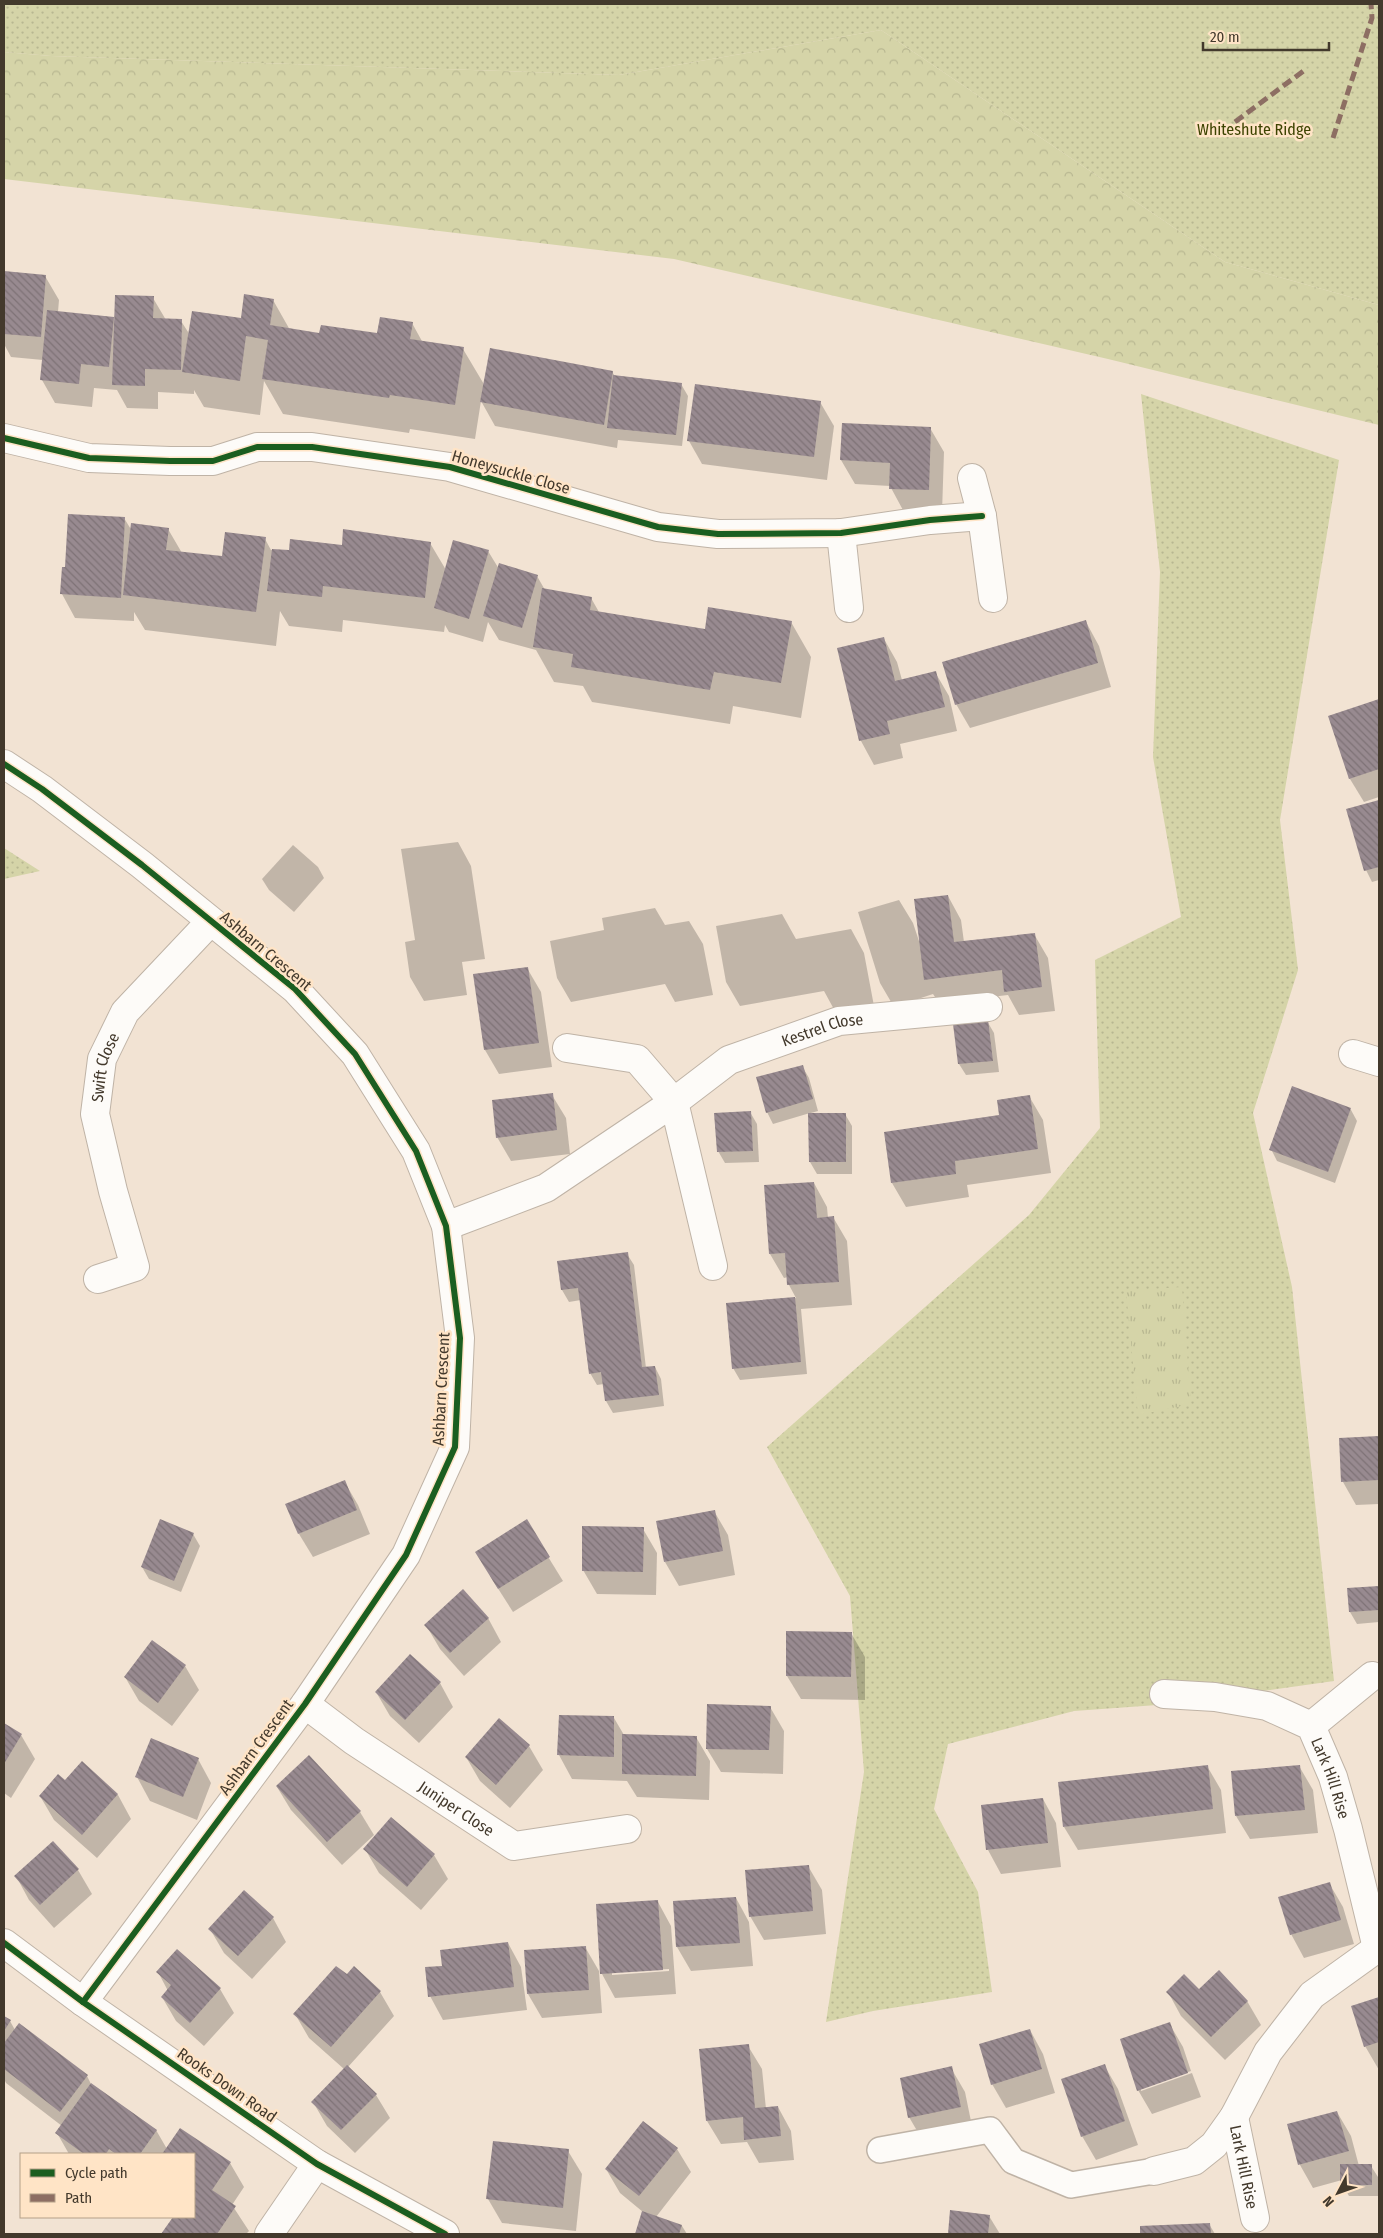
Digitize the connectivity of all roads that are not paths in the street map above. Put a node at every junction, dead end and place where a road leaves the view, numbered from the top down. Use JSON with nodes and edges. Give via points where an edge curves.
{"nodes":[{"id":1,"x":4,"y":438,"type":"edge"},
{"id":2,"x":972,"y":478,"type":"dead end"},
{"id":3,"x":982,"y":516,"type":"junction"},
{"id":4,"x":841,"y":533,"type":"junction"},
{"id":5,"x":993,"y":598,"type":"dead end"},
{"id":6,"x":848,"y":608,"type":"dead end"},
{"id":7,"x":4,"y":764,"type":"edge"},
{"id":8,"x":210,"y":922,"type":"junction"},
{"id":9,"x":988,"y":1007,"type":"dead end"},
{"id":10,"x":567,"y":1048,"type":"dead end"},
{"id":11,"x":1354,"y":1054,"type":"dead end"},
{"id":12,"x":1379,"y":1062,"type":"edge"},
{"id":13,"x":674,"y":1102,"type":"junction"},
{"id":14,"x":446,"y":1226,"type":"junction"},
{"id":15,"x":713,"y":1266,"type":"dead end"},
{"id":16,"x":98,"y":1279,"type":"dead end"},
{"id":17,"x":1372,"y":1676,"type":"dead end"},
{"id":18,"x":1164,"y":1694,"type":"dead end"},
{"id":19,"x":305,"y":1704,"type":"junction"},
{"id":20,"x":1311,"y":1726,"type":"junction"},
{"id":21,"x":627,"y":1829,"type":"dead end"},
{"id":22,"x":4,"y":1943,"type":"edge"},
{"id":23,"x":1378,"y":1948,"type":"edge"},
{"id":24,"x":83,"y":2002,"type":"junction"},
{"id":25,"x":1234,"y":2117,"type":"junction"},
{"id":26,"x":880,"y":2150,"type":"dead end"},
{"id":27,"x":317,"y":2164,"type":"junction"},
{"id":28,"x":1154,"y":2171,"type":"joint"},
{"id":29,"x":1255,"y":2218,"type":"dead end"},
{"id":30,"x":269,"y":2234,"type":"edge"},
{"id":31,"x":445,"y":2234,"type":"edge"}],
"edges":[{"from":1,"to":4,"type":"street","name":"Honeysuckle Close","via":[[89,458],[170,461],[213,461],[257,447],[312,447],[450,467],[658,527],[718,534]]},
{"from":2,"to":3,"type":"street"},
{"from":3,"to":4,"type":"street","name":"Honeysuckle Close"},
{"from":3,"to":5,"type":"street"},
{"from":4,"to":6,"type":"street"},
{"from":7,"to":8,"type":"street","name":"Ashbarn Crescent","via":[[134,859]]},
{"from":8,"to":14,"type":"street","name":"Ashbarn Crescent","via":[[295,989],[355,1054],[416,1151]]},
{"from":8,"to":16,"type":"street","name":"Swift Close","via":[[125,1012],[102,1059],[95,1114],[112,1192],[135,1267]]},
{"from":9,"to":13,"type":"street","name":"Kestrel Close","via":[[839,1021],[729,1060]]},
{"from":10,"to":13,"type":"street","via":[[637,1059]]},
{"from":11,"to":12,"type":"street"},
{"from":13,"to":14,"type":"street","name":"Kestrel Close","via":[[546,1188]]},
{"from":13,"to":15,"type":"street"},
{"from":14,"to":19,"type":"street","name":"Ashbarn Crescent","via":[[460,1338],[455,1447],[406,1555]]},
{"from":17,"to":20,"type":"street"},
{"from":18,"to":20,"type":"street","name":"Lark Hill Rise","via":[[1215,1697],[1268,1706]]},
{"from":19,"to":21,"type":"street","name":"Juniper Close","via":[[354,1741],[514,1846]]},
{"from":19,"to":24,"type":"street","name":"Ashbarn Crescent"},
{"from":20,"to":23,"type":"street","name":"Lark Hill Rise","via":[[1333,1777]]},
{"from":22,"to":24,"type":"street","name":"Rooks Down Road"},
{"from":23,"to":25,"type":"street","name":"Lark Hill Rise","via":[[1312,1995],[1268,2052]]},
{"from":24,"to":27,"type":"street","name":"Rooks Down Road"},
{"from":25,"to":28,"type":"street","name":"Lark Hill Rise","via":[[1214,2145],[1194,2161]]},
{"from":25,"to":29,"type":"street","name":"Lark Hill Rise"},
{"from":26,"to":28,"type":"lane","via":[[990,2130],[1013,2161],[1071,2185]]},
{"from":27,"to":30,"type":"street"},
{"from":27,"to":31,"type":"street","name":"Rooks Down Road"}]}
